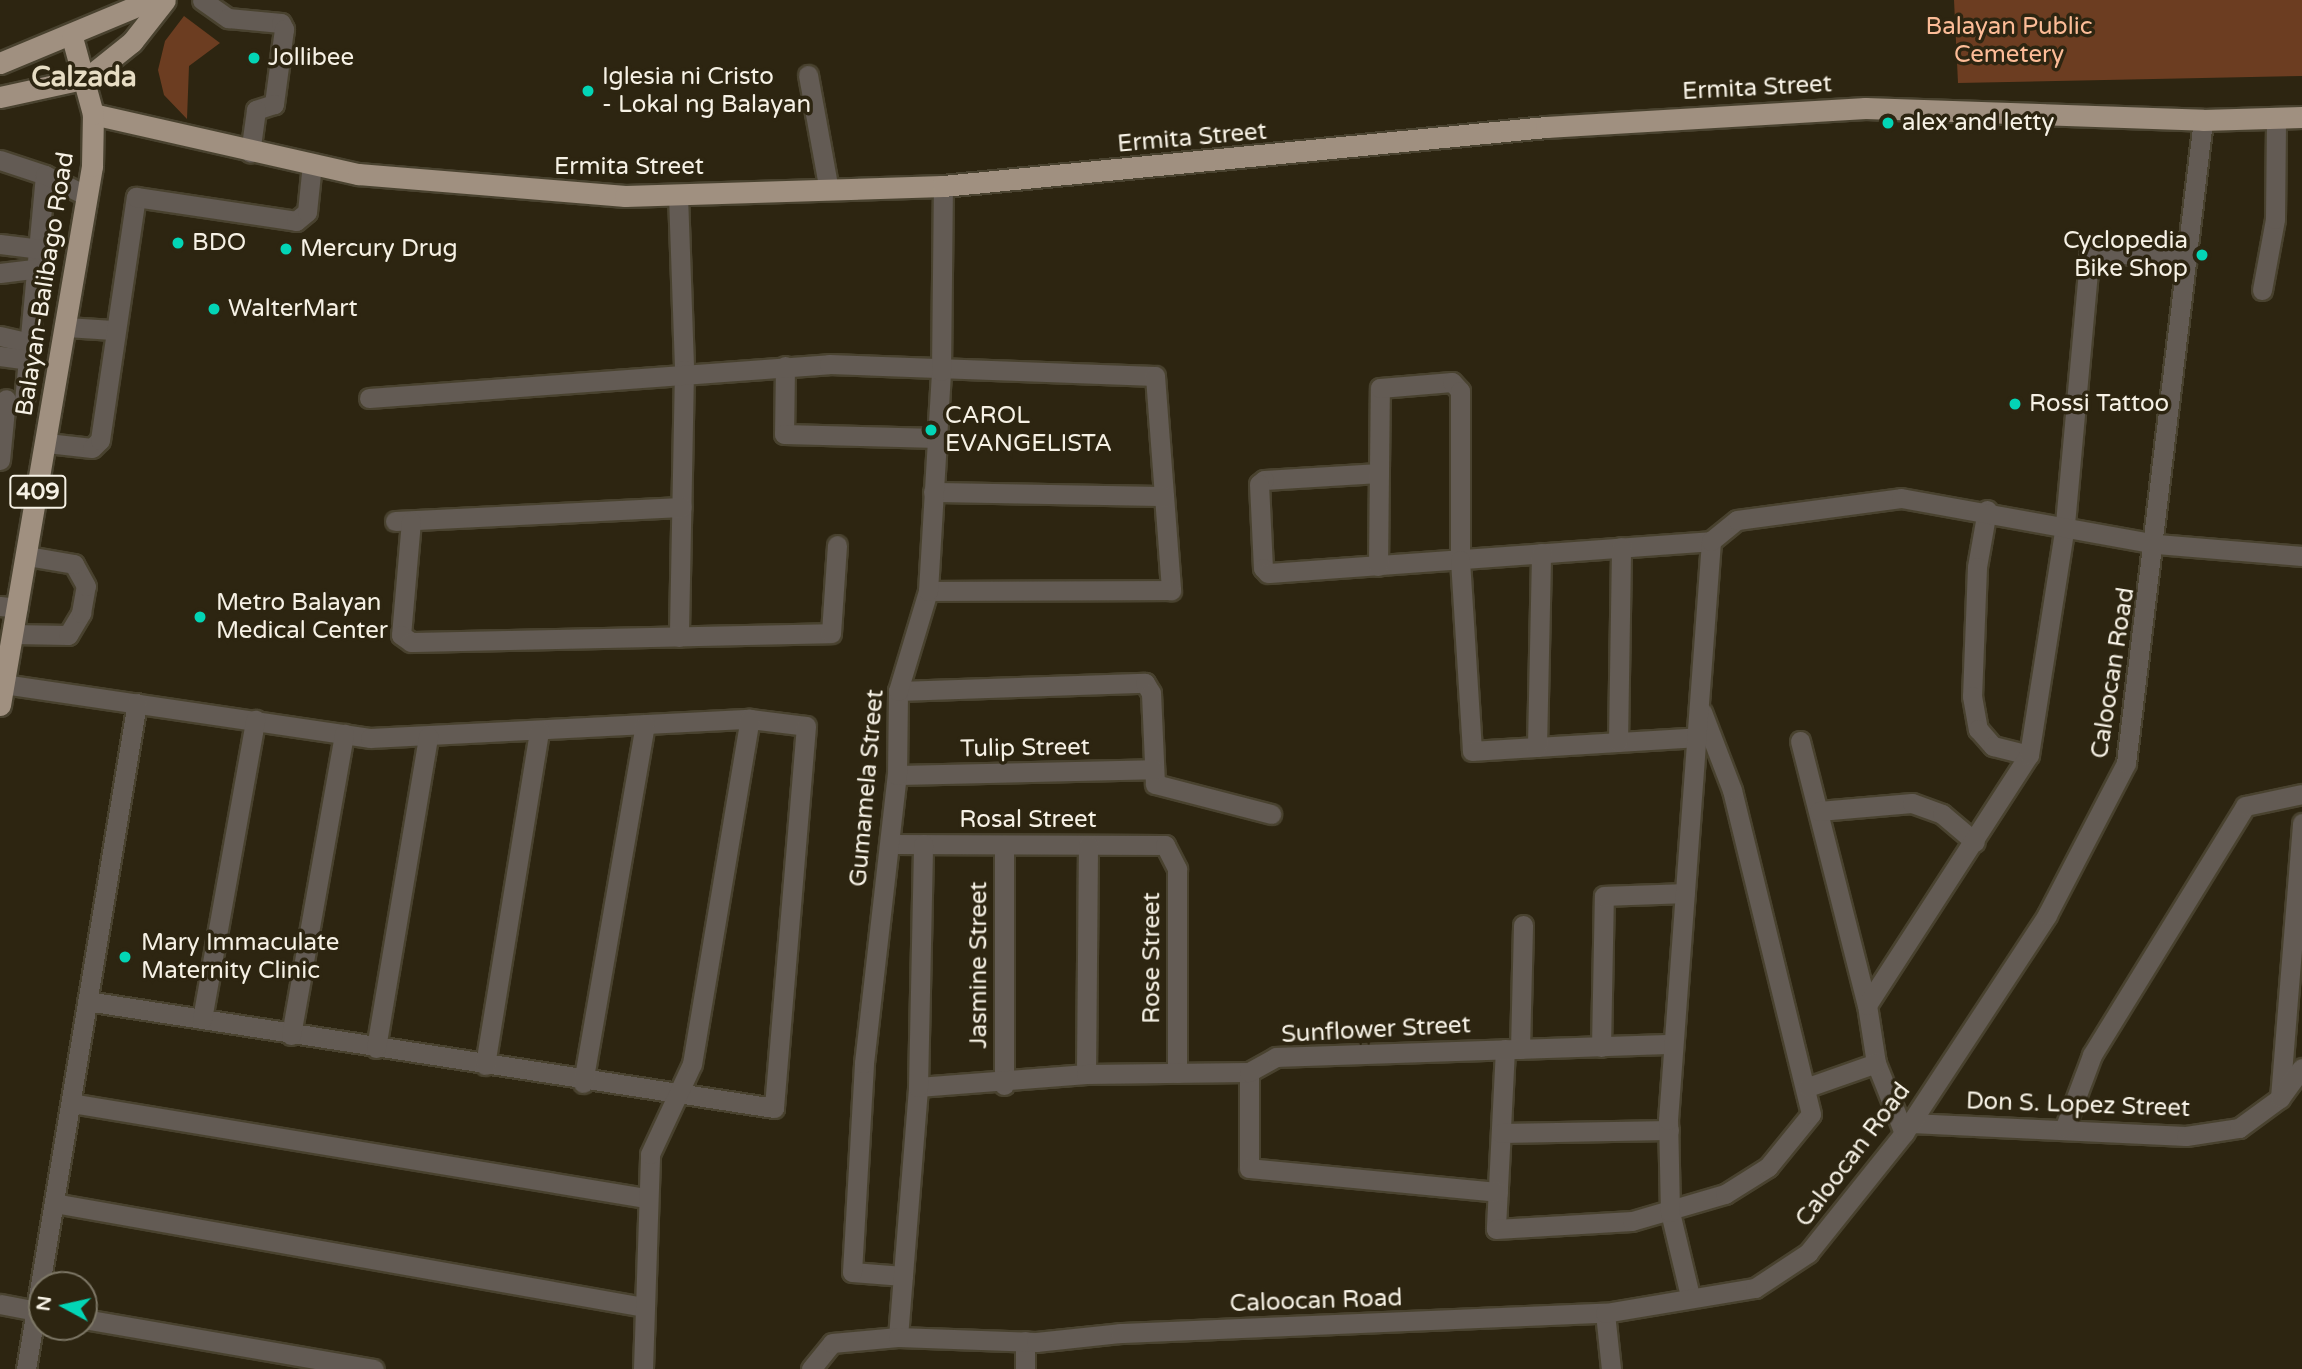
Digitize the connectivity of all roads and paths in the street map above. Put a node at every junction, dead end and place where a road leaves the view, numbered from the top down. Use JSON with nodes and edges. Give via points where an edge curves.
{"nodes":[{"id":1,"x":151,"y":0,"type":"edge"},
{"id":2,"x":165,"y":0,"type":"edge"},
{"id":3,"x":202,"y":0,"type":"edge"},
{"id":4,"x":72,"y":37,"type":"junction"},
{"id":5,"x":0,"y":63,"type":"edge"},
{"id":6,"x":807,"y":75,"type":"dead end"},
{"id":7,"x":87,"y":78,"type":"junction"},
{"id":8,"x":0,"y":97,"type":"edge"},
{"id":9,"x":93,"y":114,"type":"junction"},
{"id":10,"x":2276,"y":117,"type":"junction"},
{"id":11,"x":2302,"y":117,"type":"edge"},
{"id":12,"x":2203,"y":120,"type":"junction"},
{"id":13,"x":250,"y":153,"type":"junction"},
{"id":14,"x":0,"y":160,"type":"edge"},
{"id":15,"x":312,"y":164,"type":"junction"},
{"id":16,"x":45,"y":175,"type":"junction"},
{"id":17,"x":943,"y":186,"type":"junction"},
{"id":18,"x":829,"y":190,"type":"junction"},
{"id":19,"x":678,"y":195,"type":"junction"},
{"id":20,"x":87,"y":196,"type":"junction"},
{"id":21,"x":0,"y":244,"type":"edge"},
{"id":22,"x":39,"y":259,"type":"junction"},
{"id":23,"x":2187,"y":260,"type":"junction"},
{"id":24,"x":0,"y":273,"type":"edge"},
{"id":25,"x":2262,"y":290,"type":"dead end"},
{"id":26,"x":66,"y":327,"type":"junction"},
{"id":27,"x":114,"y":330,"type":"junction"},
{"id":28,"x":0,"y":336,"type":"edge"},
{"id":29,"x":29,"y":352,"type":"junction"},
{"id":30,"x":0,"y":356,"type":"edge"},
{"id":31,"x":785,"y":366,"type":"junction"},
{"id":32,"x":684,"y":370,"type":"junction"},
{"id":33,"x":941,"y":371,"type":"junction"},
{"id":34,"x":369,"y":398,"type":"dead end"},
{"id":35,"x":10,"y":400,"type":"edge"},
{"id":36,"x":53,"y":406,"type":"junction"},
{"id":37,"x":937,"y":438,"type":"junction"},
{"id":38,"x":47,"y":443,"type":"junction"},
{"id":39,"x":0,"y":460,"type":"edge"},
{"id":40,"x":1379,"y":473,"type":"junction"},
{"id":41,"x":933,"y":492,"type":"junction"},
{"id":42,"x":1164,"y":496,"type":"junction"},
{"id":43,"x":682,"y":507,"type":"junction"},
{"id":44,"x":1987,"y":510,"type":"junction"},
{"id":45,"x":2065,"y":524,"type":"junction"},
{"id":46,"x":1711,"y":541,"type":"junction"},
{"id":47,"x":2157,"y":544,"type":"junction"},
{"id":48,"x":837,"y":545,"type":"dead end"},
{"id":49,"x":1621,"y":547,"type":"junction"},
{"id":50,"x":1541,"y":553,"type":"junction"},
{"id":51,"x":27,"y":556,"type":"junction"},
{"id":52,"x":2302,"y":556,"type":"edge"},
{"id":53,"x":1460,"y":560,"type":"junction"},
{"id":54,"x":1378,"y":566,"type":"junction"},
{"id":55,"x":928,"y":591,"type":"junction"},
{"id":56,"x":9,"y":607,"type":"edge"},
{"id":57,"x":13,"y":634,"type":"junction"},
{"id":58,"x":679,"y":636,"type":"junction"},
{"id":59,"x":4,"y":663,"type":"edge"},
{"id":60,"x":898,"y":691,"type":"junction"},
{"id":61,"x":2,"y":695,"type":"edge"},
{"id":62,"x":137,"y":703,"type":"junction"},
{"id":63,"x":1701,"y":708,"type":"junction"},
{"id":64,"x":750,"y":719,"type":"junction"},
{"id":65,"x":255,"y":720,"type":"junction"},
{"id":66,"x":646,"y":724,"type":"junction"},
{"id":67,"x":539,"y":730,"type":"junction"},
{"id":68,"x":344,"y":734,"type":"junction"},
{"id":69,"x":429,"y":736,"type":"junction"},
{"id":70,"x":1698,"y":737,"type":"junction"},
{"id":71,"x":1800,"y":741,"type":"dead end"},
{"id":72,"x":1618,"y":742,"type":"junction"},
{"id":73,"x":1537,"y":747,"type":"junction"},
{"id":74,"x":2029,"y":755,"type":"junction"},
{"id":75,"x":1154,"y":769,"type":"junction"},
{"id":76,"x":897,"y":775,"type":"junction"},
{"id":77,"x":2302,"y":794,"type":"edge"},
{"id":78,"x":1819,"y":811,"type":"junction"},
{"id":79,"x":1271,"y":814,"type":"dead end"},
{"id":80,"x":2302,"y":823,"type":"edge"},
{"id":81,"x":1975,"y":842,"type":"junction"},
{"id":82,"x":891,"y":844,"type":"junction"},
{"id":83,"x":923,"y":844,"type":"junction"},
{"id":84,"x":1004,"y":845,"type":"junction"},
{"id":85,"x":1088,"y":845,"type":"junction"},
{"id":86,"x":1165,"y":845,"type":"joint"},
{"id":87,"x":1685,"y":893,"type":"junction"},
{"id":88,"x":1523,"y":925,"type":"dead end"},
{"id":89,"x":88,"y":1001,"type":"junction"},
{"id":90,"x":1867,"y":1005,"type":"junction"},
{"id":91,"x":202,"y":1019,"type":"junction"},
{"id":92,"x":290,"y":1035,"type":"junction"},
{"id":93,"x":1673,"y":1044,"type":"junction"},
{"id":94,"x":1601,"y":1047,"type":"junction"},
{"id":95,"x":376,"y":1048,"type":"junction"},
{"id":96,"x":1513,"y":1049,"type":"junction"},
{"id":97,"x":1876,"y":1063,"type":"junction"},
{"id":98,"x":485,"y":1065,"type":"junction"},
{"id":99,"x":2302,"y":1068,"type":"edge"},
{"id":100,"x":1249,"y":1072,"type":"junction"},
{"id":101,"x":1177,"y":1073,"type":"junction"},
{"id":102,"x":1086,"y":1074,"type":"junction"},
{"id":103,"x":583,"y":1083,"type":"junction"},
{"id":104,"x":1003,"y":1085,"type":"junction"},
{"id":105,"x":918,"y":1087,"type":"junction"},
{"id":106,"x":1808,"y":1087,"type":"junction"},
{"id":107,"x":676,"y":1095,"type":"junction"},
{"id":108,"x":2280,"y":1098,"type":"junction"},
{"id":109,"x":71,"y":1103,"type":"junction"},
{"id":110,"x":2065,"y":1127,"type":"junction"},
{"id":111,"x":1908,"y":1128,"type":"junction"},
{"id":112,"x":1670,"y":1130,"type":"junction"},
{"id":113,"x":1500,"y":1133,"type":"junction"},
{"id":114,"x":1497,"y":1192,"type":"junction"},
{"id":115,"x":646,"y":1198,"type":"junction"},
{"id":116,"x":54,"y":1203,"type":"junction"},
{"id":117,"x":1670,"y":1212,"type":"junction"},
{"id":118,"x":45,"y":1271,"type":"edge"},
{"id":119,"x":903,"y":1276,"type":"junction"},
{"id":120,"x":1690,"y":1296,"type":"junction"},
{"id":121,"x":0,"y":1304,"type":"edge"},
{"id":122,"x":644,"y":1307,"type":"junction"},
{"id":123,"x":28,"y":1309,"type":"edge"},
{"id":124,"x":1605,"y":1312,"type":"junction"},
{"id":125,"x":98,"y":1321,"type":"edge"},
{"id":126,"x":898,"y":1337,"type":"junction"},
{"id":127,"x":32,"y":1341,"type":"edge"},
{"id":128,"x":1025,"y":1341,"type":"junction"},
{"id":129,"x":26,"y":1369,"type":"edge"},
{"id":130,"x":374,"y":1369,"type":"edge"},
{"id":131,"x":643,"y":1369,"type":"edge"},
{"id":132,"x":811,"y":1369,"type":"edge"},
{"id":133,"x":1025,"y":1369,"type":"edge"},
{"id":134,"x":1611,"y":1369,"type":"edge"}],
"edges":[{"from":1,"to":4,"type":"main road"},
{"from":2,"to":7,"type":"main road","via":[[132,42]]},
{"from":3,"to":13,"type":"street","via":[[228,18],[281,23],[284,29],[274,104],[256,110]]},
{"from":4,"to":5,"type":"main road"},
{"from":4,"to":7,"type":"main road","name":"Balayan-Balibago Road","number":"409"},
{"from":6,"to":18,"type":"street"},
{"from":7,"to":8,"type":"main road"},
{"from":7,"to":9,"type":"main road","name":"Balayan-Balibago Road","number":"409"},
{"from":9,"to":13,"type":"main road","name":"Ermita Street"},
{"from":9,"to":20,"type":"main road","name":"Balayan-Balibago Road","number":"409"},
{"from":10,"to":11,"type":"main road","name":"Ermita Street"},
{"from":10,"to":12,"type":"main road","name":"Ermita Street"},
{"from":10,"to":25,"type":"street","via":[[2275,219]]},
{"from":12,"to":17,"type":"main road","name":"Ermita Street","via":[[1865,108],[1546,127]]},
{"from":12,"to":23,"type":"street","name":"Caloocan Road"},
{"from":13,"to":15,"type":"main road","name":"Ermita Street"},
{"from":14,"to":16,"type":"street"},
{"from":15,"to":19,"type":"main road","name":"Ermita Street","via":[[541,193]]},
{"from":15,"to":27,"type":"street","via":[[307,212],[296,221],[136,198]]},
{"from":16,"to":20,"type":"street"},
{"from":16,"to":22,"type":"street"},
{"from":17,"to":18,"type":"main road","name":"Ermita Street"},
{"from":17,"to":33,"type":"street","name":"Gumamela Street"},
{"from":18,"to":19,"type":"main road","name":"Ermita Street"},
{"from":19,"to":32,"type":"street"},
{"from":20,"to":26,"type":"main road","name":"Balayan-Balibago Road","number":"409"},
{"from":21,"to":22,"type":"street"},
{"from":22,"to":24,"type":"street"},
{"from":22,"to":29,"type":"street"},
{"from":23,"to":45,"type":"street","via":[[2090,251]]},
{"from":23,"to":47,"type":"street","name":"Caloocan Road"},
{"from":26,"to":27,"type":"street"},
{"from":26,"to":36,"type":"main road","name":"Balayan-Balibago Road","number":"409"},
{"from":27,"to":38,"type":"street","via":[[100,440],[92,448]]},
{"from":28,"to":29,"type":"street"},
{"from":29,"to":30,"type":"street"},
{"from":29,"to":35,"type":"street"},
{"from":31,"to":32,"type":"street"},
{"from":31,"to":33,"type":"street"},
{"from":31,"to":37,"type":"street","via":[[784,434]]},
{"from":32,"to":34,"type":"street"},
{"from":32,"to":43,"type":"street"},
{"from":33,"to":37,"type":"street","name":"Gumamela Street"},
{"from":33,"to":42,"type":"street","via":[[1155,376]]},
{"from":35,"to":36,"type":"street"},
{"from":35,"to":39,"type":"street"},
{"from":36,"to":38,"type":"main road","name":"Balayan-Balibago Road","number":"409"},
{"from":37,"to":41,"type":"street","name":"Gumamela Street"},
{"from":38,"to":51,"type":"main road","name":"Balayan-Balibago Road","number":"409"},
{"from":40,"to":53,"type":"street","via":[[1380,388],[1458,384]]},
{"from":40,"to":54,"type":"street"},
{"from":40,"to":54,"type":"street","via":[[1259,484],[1268,573]]},
{"from":41,"to":42,"type":"street"},
{"from":41,"to":55,"type":"street","name":"Gumamela Street"},
{"from":42,"to":55,"type":"street","via":[[1171,590]]},
{"from":43,"to":58,"type":"street"},
{"from":43,"to":58,"type":"street","via":[[403,521],[401,635],[411,642]]},
{"from":44,"to":45,"type":"street"},
{"from":44,"to":46,"type":"street","via":[[1901,498],[1737,520]]},
{"from":44,"to":74,"type":"street","via":[[1976,580],[1972,696],[1978,729],[1993,746]]},
{"from":45,"to":47,"type":"street"},
{"from":45,"to":74,"type":"street"},
{"from":46,"to":49,"type":"street"},
{"from":46,"to":63,"type":"street"},
{"from":47,"to":52,"type":"street"},
{"from":47,"to":111,"type":"street","name":"Caloocan Road","via":[[2126,764],[2047,915]]},
{"from":48,"to":58,"type":"street","via":[[831,633]]},
{"from":49,"to":50,"type":"street"},
{"from":49,"to":72,"type":"street"},
{"from":50,"to":53,"type":"street"},
{"from":50,"to":73,"type":"street"},
{"from":51,"to":56,"type":"main road","name":"Balayan-Balibago Road","number":"409"},
{"from":51,"to":57,"type":"street","via":[[74,564],[86,586],[81,613],[68,635]]},
{"from":53,"to":54,"type":"street"},
{"from":53,"to":73,"type":"street","via":[[1472,751]]},
{"from":55,"to":60,"type":"street","name":"Gumamela Street"},
{"from":56,"to":57,"type":"main road","name":"Balayan-Balibago Road","number":"409"},
{"from":57,"to":59,"type":"main road","name":"Balayan-Balibago Road","number":"409"},
{"from":59,"to":61,"type":"main road","name":"Balayan-Balibago Road","number":"409"},
{"from":60,"to":75,"type":"street","via":[[1144,683],[1151,693]]},
{"from":60,"to":76,"type":"street","name":"Gumamela Street"},
{"from":61,"to":62,"type":"street"},
{"from":62,"to":65,"type":"street"},
{"from":62,"to":89,"type":"street"},
{"from":63,"to":70,"type":"street"},
{"from":63,"to":106,"type":"street","via":[[1732,790]]},
{"from":64,"to":66,"type":"street"},
{"from":64,"to":107,"type":"street","via":[[692,1064]]},
{"from":64,"to":107,"type":"street","via":[[806,726],[774,1108]]},
{"from":65,"to":68,"type":"street"},
{"from":65,"to":91,"type":"street"},
{"from":66,"to":67,"type":"street"},
{"from":66,"to":103,"type":"street"},
{"from":67,"to":69,"type":"street"},
{"from":67,"to":98,"type":"street"},
{"from":68,"to":69,"type":"street"},
{"from":68,"to":92,"type":"street"},
{"from":69,"to":95,"type":"street"},
{"from":70,"to":72,"type":"street"},
{"from":70,"to":87,"type":"street"},
{"from":71,"to":78,"type":"street"},
{"from":72,"to":73,"type":"street"},
{"from":74,"to":81,"type":"street"},
{"from":75,"to":76,"type":"street","name":"Tulip Street"},
{"from":75,"to":79,"type":"street","via":[[1155,784]]},
{"from":76,"to":82,"type":"street","name":"Gumamela Street"},
{"from":77,"to":110,"type":"street","via":[[2245,806],[2092,1055]]},
{"from":78,"to":81,"type":"street","via":[[1912,803],[1942,814]]},
{"from":78,"to":90,"type":"street"},
{"from":80,"to":108,"type":"street"},
{"from":81,"to":90,"type":"street"},
{"from":82,"to":83,"type":"street","name":"Rosal Street"},
{"from":82,"to":119,"type":"street","name":"Gumamela Street","via":[[864,1063],[852,1272]]},
{"from":83,"to":84,"type":"street","name":"Rosal Street"},
{"from":83,"to":105,"type":"street"},
{"from":84,"to":85,"type":"street","name":"Rosal Street"},
{"from":84,"to":104,"type":"street","name":"Jasmine Street"},
{"from":85,"to":86,"type":"street","name":"Rosal Street"},
{"from":85,"to":102,"type":"street"},
{"from":86,"to":101,"type":"street","name":"Rose Street","via":[[1177,869]]},
{"from":87,"to":93,"type":"street"},
{"from":87,"to":94,"type":"street","via":[[1604,896]]},
{"from":88,"to":96,"type":"street"},
{"from":89,"to":91,"type":"street"},
{"from":89,"to":109,"type":"street"},
{"from":90,"to":97,"type":"street"},
{"from":91,"to":92,"type":"street"},
{"from":92,"to":95,"type":"street"},
{"from":93,"to":94,"type":"street","name":"Sunflower Street"},
{"from":93,"to":112,"type":"street"},
{"from":94,"to":96,"type":"street","name":"Sunflower Street"},
{"from":95,"to":98,"type":"street"},
{"from":96,"to":100,"type":"street","name":"Sunflower Street","via":[[1276,1056]]},
{"from":96,"to":113,"type":"street"},
{"from":97,"to":106,"type":"street"},
{"from":97,"to":111,"type":"street"},
{"from":98,"to":103,"type":"street"},
{"from":99,"to":108,"type":"street","name":"Don S. Lopez Street"},
{"from":100,"to":101,"type":"street","name":"Sunflower Street"},
{"from":100,"to":114,"type":"street","via":[[1250,1168]]},
{"from":101,"to":102,"type":"street","name":"Sunflower Street"},
{"from":102,"to":104,"type":"street","name":"Sunflower Street"},
{"from":103,"to":107,"type":"street"},
{"from":104,"to":105,"type":"street","name":"Sunflower Street"},
{"from":105,"to":119,"type":"street"},
{"from":106,"to":117,"type":"street","via":[[1811,1114],[1768,1167],[1725,1194]]},
{"from":107,"to":115,"type":"street","via":[[650,1154]]},
{"from":108,"to":110,"type":"street","name":"Don S. Lopez Street","via":[[2239,1128],[2186,1136]]},
{"from":109,"to":115,"type":"street"},
{"from":109,"to":116,"type":"street"},
{"from":110,"to":111,"type":"street","name":"Don S. Lopez Street"},
{"from":111,"to":120,"type":"street","name":"Caloocan Road","via":[[1808,1253],[1755,1288]]},
{"from":112,"to":113,"type":"street"},
{"from":112,"to":117,"type":"street"},
{"from":113,"to":114,"type":"street"},
{"from":114,"to":117,"type":"street","via":[[1496,1229],[1632,1221]]},
{"from":115,"to":122,"type":"street"},
{"from":116,"to":118,"type":"street"},
{"from":116,"to":122,"type":"street"},
{"from":117,"to":120,"type":"street"},
{"from":119,"to":126,"type":"street"},
{"from":120,"to":124,"type":"street","name":"Caloocan Road"},
{"from":121,"to":123,"type":"street"},
{"from":122,"to":131,"type":"street"},
{"from":124,"to":128,"type":"street","name":"Caloocan Road"},
{"from":124,"to":134,"type":"street"},
{"from":125,"to":130,"type":"street"},
{"from":126,"to":128,"type":"street","name":"Caloocan Road"},
{"from":126,"to":132,"type":"street","name":"Caloocan Road","via":[[832,1343]]},
{"from":127,"to":129,"type":"street"},
{"from":128,"to":133,"type":"street"}]}
